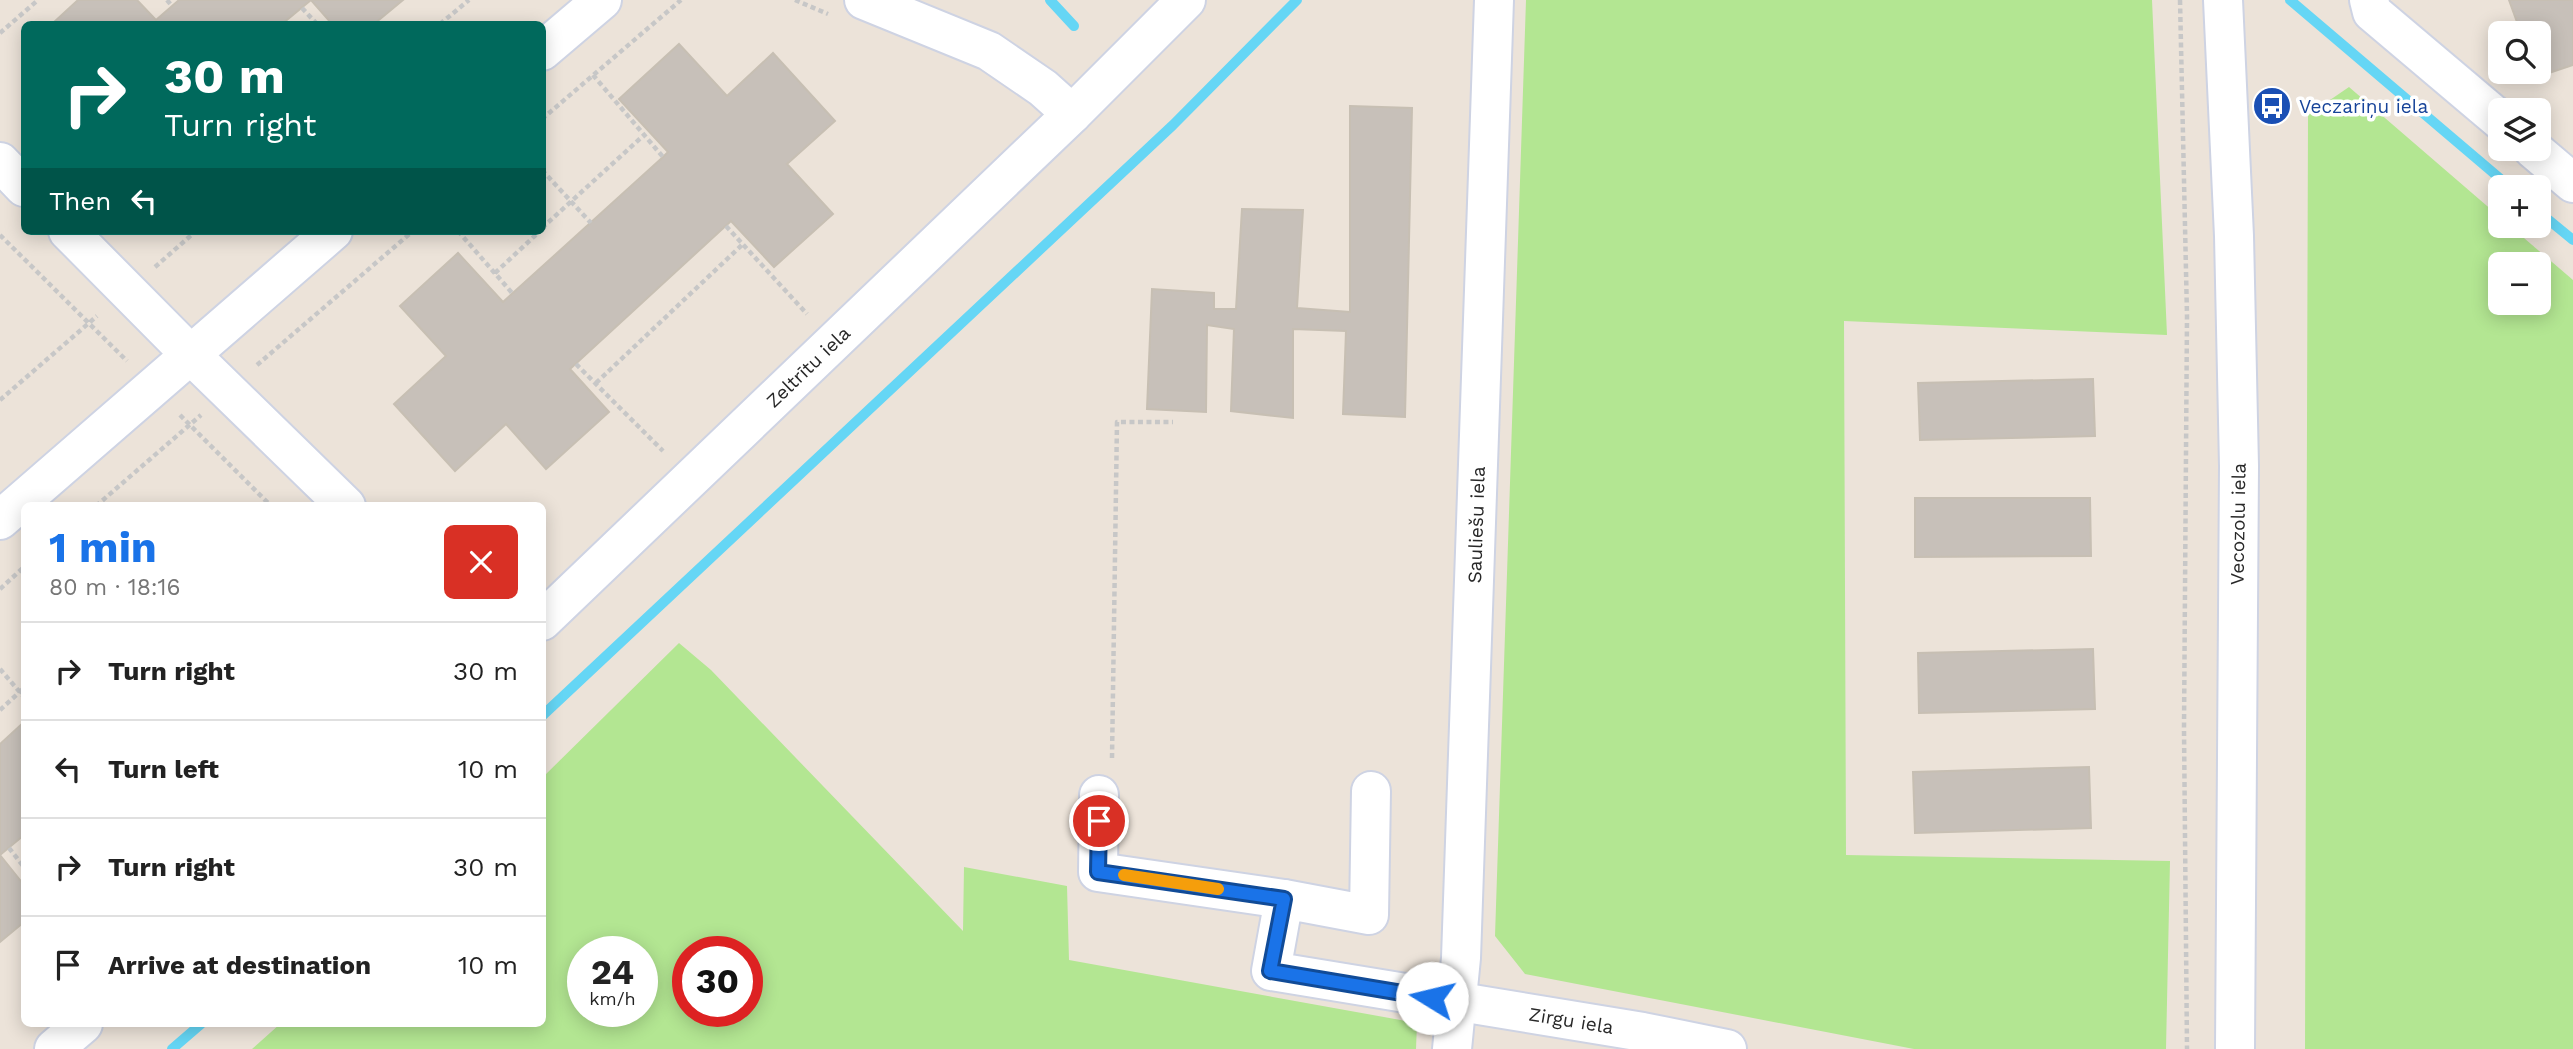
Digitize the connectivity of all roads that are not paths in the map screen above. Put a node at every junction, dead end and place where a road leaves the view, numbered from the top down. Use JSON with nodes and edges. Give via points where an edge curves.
{"nodes":[{"id":1,"x":602,"y":0,"type":"edge"},
{"id":2,"x":864,"y":0,"type":"edge"},
{"id":3,"x":1186,"y":0,"type":"edge"},
{"id":4,"x":1494,"y":0,"type":"edge"},
{"id":5,"x":2223,"y":0,"type":"edge"},
{"id":6,"x":2369,"y":0,"type":"edge"},
{"id":7,"x":546,"y":48,"type":"edge"},
{"id":8,"x":2488,"y":110,"type":"edge"},
{"id":9,"x":1072,"y":114,"type":"junction"},
{"id":10,"x":0,"y":162,"type":"edge"},
{"id":11,"x":21,"y":184,"type":"edge"},
{"id":12,"x":72,"y":235,"type":"edge"},
{"id":13,"x":328,"y":235,"type":"edge"},
{"id":14,"x":190,"y":354,"type":"junction"},
{"id":15,"x":342,"y":502,"type":"edge"},
{"id":16,"x":0,"y":520,"type":"edge"},
{"id":17,"x":546,"y":617,"type":"edge"},
{"id":18,"x":1371,"y":791,"type":"dead end"},
{"id":19,"x":1100,"y":795,"type":"road end"},
{"id":20,"x":1284,"y":899,"type":"junction"},
{"id":21,"x":1455,"y":1003,"type":"junction"},
{"id":22,"x":80,"y":1027,"type":"edge"},
{"id":23,"x":1641,"y":1041,"type":"edge"},
{"id":24,"x":54,"y":1049,"type":"edge"},
{"id":25,"x":1452,"y":1049,"type":"edge"},
{"id":26,"x":1727,"y":1049,"type":"edge"},
{"id":27,"x":2235,"y":1049,"type":"edge"}],
"edges":[{"from":1,"to":7,"type":"street"},
{"from":2,"to":9,"type":"street","via":[[989,51]]},
{"from":3,"to":9,"type":"street","name":"Zeltrītu iela"},
{"from":4,"to":21,"type":"street","name":"Sauliešu iela","via":[[1461,958]]},
{"from":5,"to":27,"type":"street","name":"Vecozolu iela","via":[[2239,466]]},
{"from":6,"to":8,"type":"street","via":[[2372,12]]},
{"from":9,"to":17,"type":"street","name":"Zeltrītu iela"},
{"from":10,"to":11,"type":"street"},
{"from":12,"to":14,"type":"street"},
{"from":13,"to":14,"type":"street"},
{"from":14,"to":15,"type":"street"},
{"from":14,"to":16,"type":"street"},
{"from":18,"to":20,"type":"street","via":[[1369,915]]},
{"from":19,"to":20,"type":"street","via":[[1098,872]]},
{"from":20,"to":21,"type":"street","name":"Zirgu iela","via":[[1270,971]]},
{"from":21,"to":23,"type":"street","name":"Zirgu iela"},
{"from":21,"to":25,"type":"street","name":"Sauliešu iela"},
{"from":22,"to":24,"type":"street"},
{"from":23,"to":26,"type":"street","name":"Zirgu iela"}]}
